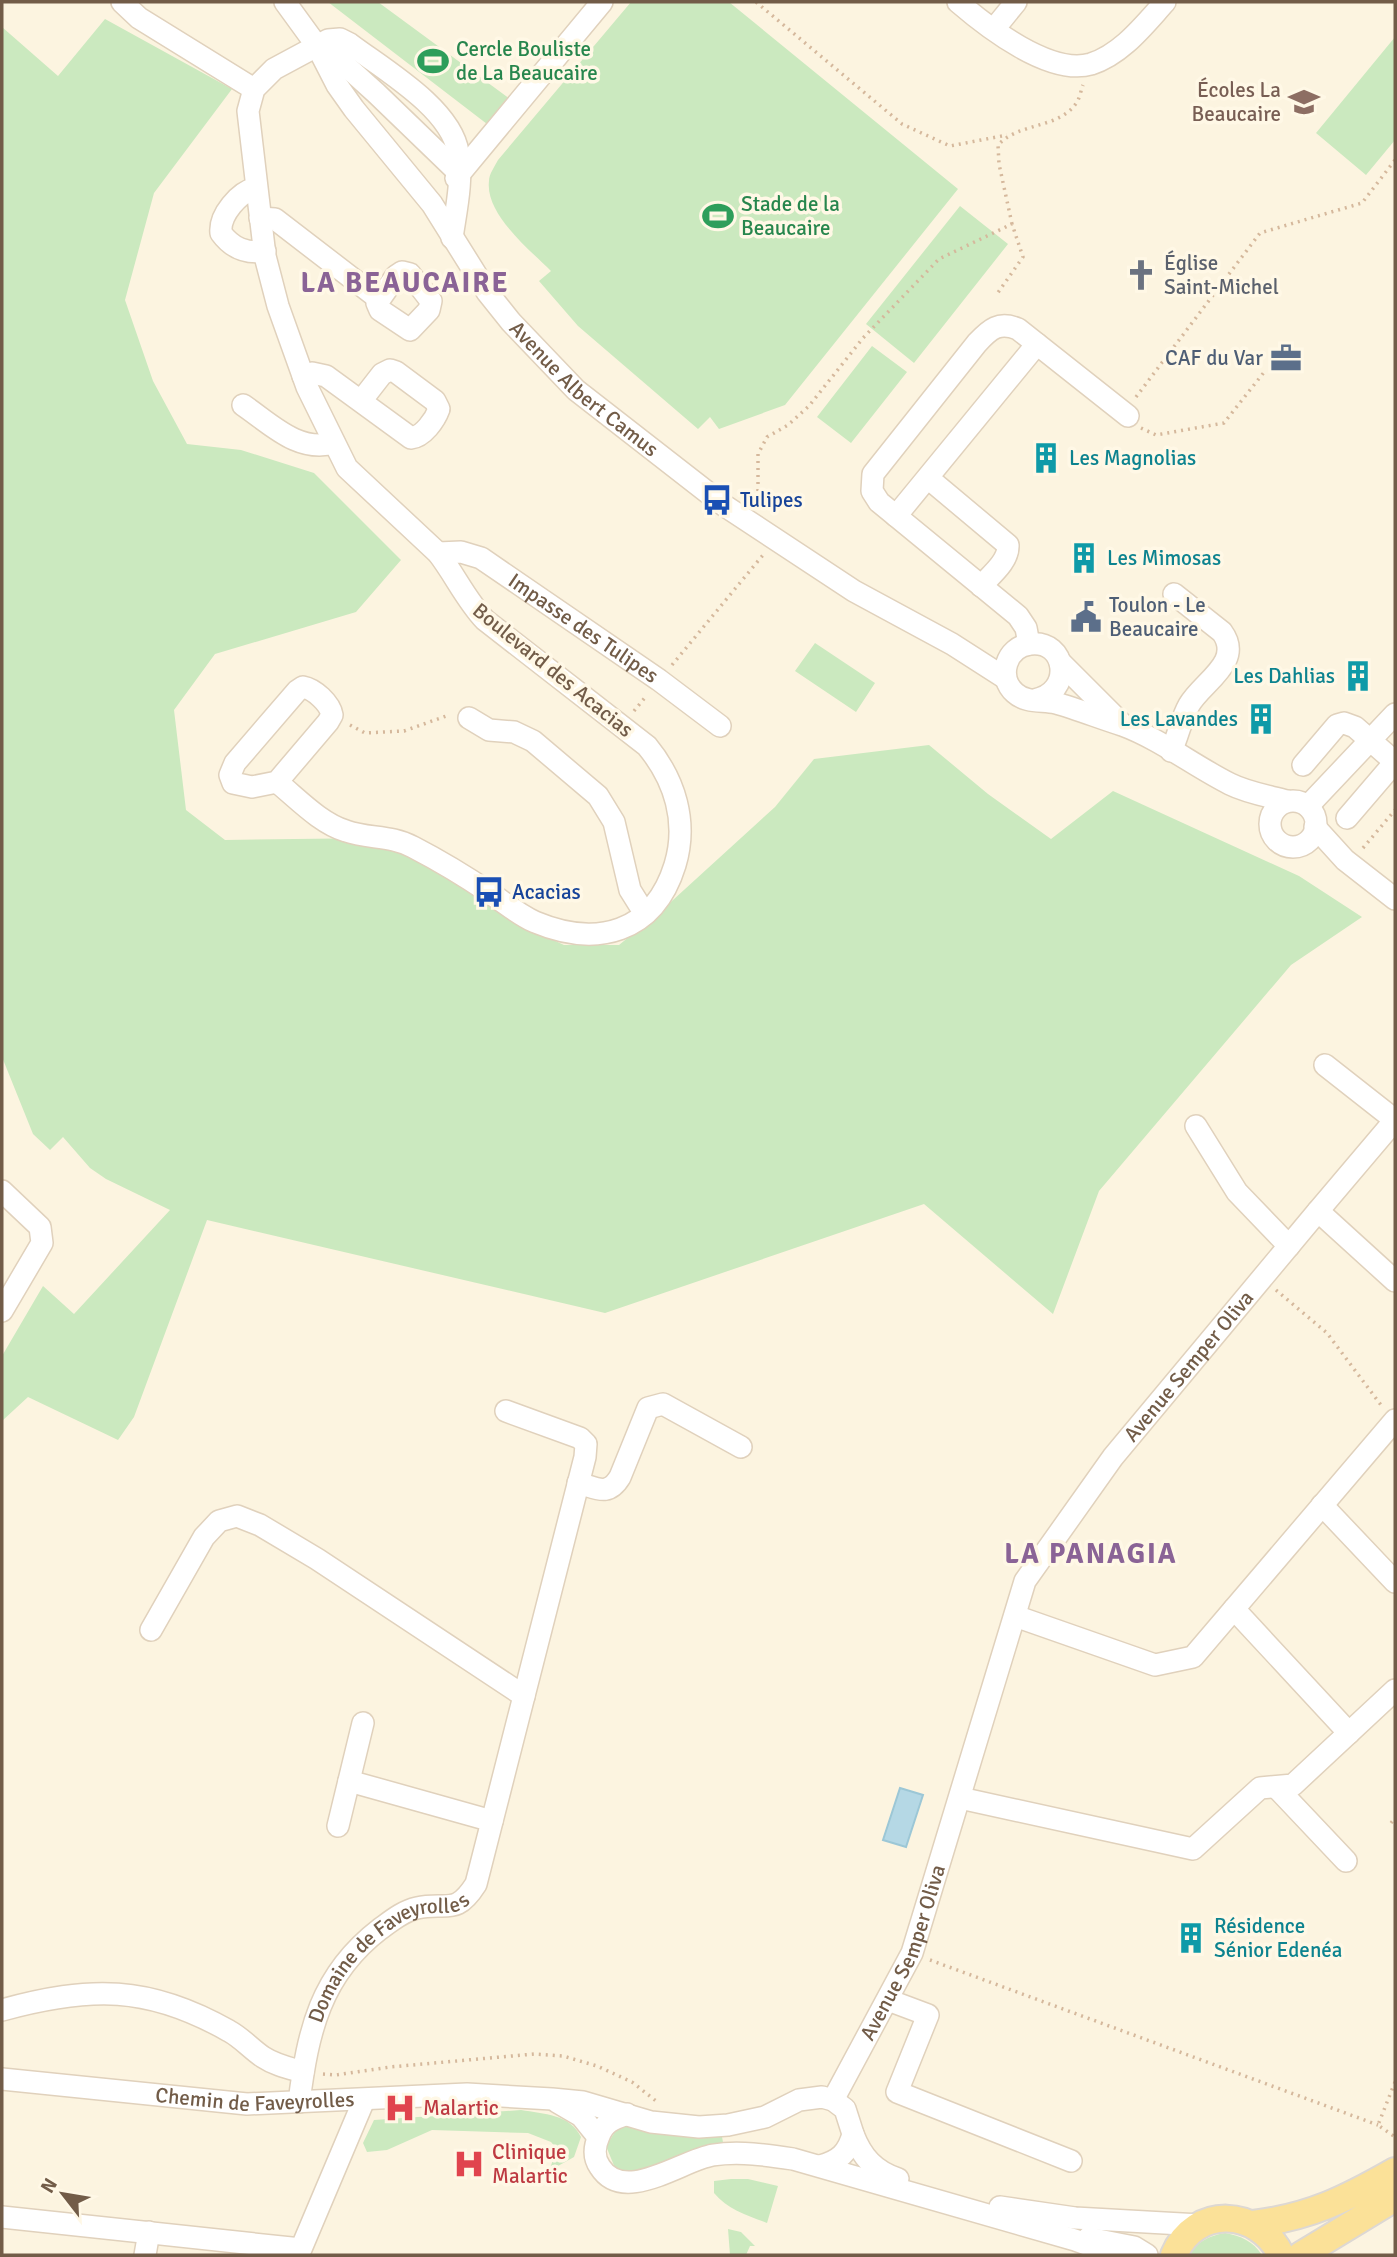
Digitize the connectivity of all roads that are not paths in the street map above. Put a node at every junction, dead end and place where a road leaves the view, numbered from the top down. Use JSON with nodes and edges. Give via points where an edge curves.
{"nodes":[{"id":1,"x":122,"y":2,"type":"edge"},
{"id":2,"x":285,"y":2,"type":"edge"},
{"id":3,"x":602,"y":2,"type":"edge"},
{"id":4,"x":1016,"y":2,"type":"edge"},
{"id":5,"x":1165,"y":2,"type":"edge"},
{"id":6,"x":963,"y":3,"type":"edge"},
{"id":7,"x":994,"y":29,"type":"junction"},
{"id":8,"x":317,"y":46,"type":"junction"},
{"id":9,"x":254,"y":89,"type":"junction"},
{"id":10,"x":460,"y":174,"type":"junction"},
{"id":11,"x":256,"y":188,"type":"junction"},
{"id":12,"x":432,"y":204,"type":"junction"},
{"id":13,"x":260,"y":218,"type":"junction"},
{"id":14,"x":452,"y":238,"type":"junction"},
{"id":15,"x":265,"y":251,"type":"junction"},
{"id":16,"x":379,"y":299,"type":"dead end"},
{"id":17,"x":1037,"y":344,"type":"junction"},
{"id":18,"x":303,"y":376,"type":"junction"},
{"id":19,"x":361,"y":401,"type":"dead end"},
{"id":20,"x":243,"y":405,"type":"dead end"},
{"id":21,"x":1128,"y":419,"type":"road end"},
{"id":22,"x":334,"y":443,"type":"junction"},
{"id":23,"x":928,"y":478,"type":"junction"},
{"id":24,"x":896,"y":516,"type":"junction"},
{"id":25,"x":438,"y":553,"type":"junction"},
{"id":26,"x":981,"y":586,"type":"junction"},
{"id":27,"x":1174,"y":594,"type":"dead end"},
{"id":28,"x":1030,"y":644,"type":"junction"},
{"id":29,"x":952,"y":645,"type":"junction"},
{"id":30,"x":1010,"y":655,"type":"junction"},
{"id":31,"x":1060,"y":662,"type":"junction"},
{"id":32,"x":1006,"y":678,"type":"junction"},
{"id":33,"x":1034,"y":700,"type":"junction"},
{"id":34,"x":1395,"y":714,"type":"edge"},
{"id":35,"x":469,"y":719,"type":"road end"},
{"id":36,"x":720,"y":726,"type":"dead end"},
{"id":37,"x":1125,"y":726,"type":"junction"},
{"id":38,"x":1371,"y":742,"type":"junction"},
{"id":39,"x":1171,"y":751,"type":"junction"},
{"id":40,"x":1395,"y":762,"type":"edge"},
{"id":41,"x":1303,"y":765,"type":"dead end"},
{"id":42,"x":277,"y":782,"type":"junction"},
{"id":43,"x":1233,"y":786,"type":"junction"},
{"id":44,"x":1297,"y":804,"type":"junction"},
{"id":45,"x":1347,"y":818,"type":"dead end"},
{"id":46,"x":1270,"y":825,"type":"junction"},
{"id":47,"x":1315,"y":827,"type":"junction"},
{"id":48,"x":1302,"y":845,"type":"junction"},
{"id":49,"x":1348,"y":862,"type":"junction"},
{"id":50,"x":1395,"y":899,"type":"edge"},
{"id":51,"x":645,"y":914,"type":"junction"},
{"id":52,"x":1325,"y":1065,"type":"dead end"},
{"id":53,"x":1196,"y":1125,"type":"dead end"},
{"id":54,"x":2,"y":1191,"type":"edge"},
{"id":55,"x":1318,"y":1211,"type":"junction"},
{"id":56,"x":1289,"y":1246,"type":"junction"},
{"id":57,"x":1395,"y":1282,"type":"edge"},
{"id":58,"x":2,"y":1311,"type":"edge"},
{"id":59,"x":506,"y":1411,"type":"dead end"},
{"id":60,"x":1394,"y":1421,"type":"edge"},
{"id":61,"x":741,"y":1447,"type":"dead end"},
{"id":62,"x":578,"y":1483,"type":"junction"},
{"id":63,"x":1322,"y":1505,"type":"junction"},
{"id":64,"x":1395,"y":1582,"type":"edge"},
{"id":65,"x":1234,"y":1609,"type":"junction"},
{"id":66,"x":1015,"y":1616,"type":"junction"},
{"id":67,"x":151,"y":1630,"type":"dead end"},
{"id":68,"x":1395,"y":1690,"type":"edge"},
{"id":69,"x":524,"y":1696,"type":"junction"},
{"id":70,"x":363,"y":1723,"type":"dead end"},
{"id":71,"x":1349,"y":1733,"type":"junction"},
{"id":72,"x":349,"y":1781,"type":"junction"},
{"id":73,"x":1276,"y":1787,"type":"junction"},
{"id":74,"x":960,"y":1798,"type":"junction"},
{"id":75,"x":492,"y":1821,"type":"junction"},
{"id":76,"x":338,"y":1826,"type":"dead end"},
{"id":77,"x":1346,"y":1861,"type":"dead end"},
{"id":78,"x":888,"y":2000,"type":"junction"},
{"id":79,"x":2,"y":2010,"type":"edge"},
{"id":80,"x":303,"y":2071,"type":"junction"},
{"id":81,"x":2,"y":2079,"type":"edge"},
{"id":82,"x":552,"y":2099,"type":"junction"},
{"id":83,"x":364,"y":2100,"type":"junction"},
{"id":84,"x":833,"y":2100,"type":"junction"},
{"id":85,"x":299,"y":2102,"type":"junction"},
{"id":86,"x":626,"y":2115,"type":"junction"},
{"id":87,"x":853,"y":2134,"type":"junction"},
{"id":88,"x":598,"y":2137,"type":"junction"},
{"id":89,"x":1395,"y":2160,"type":"edge"},
{"id":90,"x":1071,"y":2161,"type":"dead end"},
{"id":91,"x":820,"y":2166,"type":"junction"},
{"id":92,"x":1395,"y":2171,"type":"edge"},
{"id":93,"x":1395,"y":2187,"type":"edge"},
{"id":94,"x":1395,"y":2198,"type":"edge"},
{"id":95,"x":2,"y":2217,"type":"edge"},
{"id":96,"x":1246,"y":2222,"type":"junction"},
{"id":97,"x":1200,"y":2225,"type":"junction"},
{"id":98,"x":1030,"y":2228,"type":"junction"},
{"id":99,"x":149,"y":2232,"type":"junction"},
{"id":100,"x":299,"y":2252,"type":"edge"},
{"id":101,"x":145,"y":2255,"type":"edge"},
{"id":102,"x":1105,"y":2255,"type":"edge"},
{"id":103,"x":1147,"y":2255,"type":"edge"},
{"id":104,"x":1174,"y":2255,"type":"edge"},
{"id":105,"x":1281,"y":2255,"type":"edge"},
{"id":106,"x":1292,"y":2255,"type":"edge"},
{"id":107,"x":1301,"y":2255,"type":"edge"}],
"edges":[{"from":1,"to":9,"type":"street","via":[[139,18]]},
{"from":2,"to":8,"type":"street","name":"Avenue Albert Camus"},
{"from":3,"to":10,"type":"street"},
{"from":4,"to":7,"type":"street"},
{"from":5,"to":7,"type":"street","via":[[1125,44],[1090,64],[1062,65]]},
{"from":6,"to":7,"type":"street"},
{"from":8,"to":9,"type":"street","via":[[274,69]]},
{"from":8,"to":10,"type":"street","via":[[335,56]]},
{"from":8,"to":10,"type":"street","via":[[340,39],[411,89],[449,129],[458,150]]},
{"from":8,"to":12,"type":"street","name":"Avenue Albert Camus","via":[[354,109]]},
{"from":9,"to":11,"type":"street","name":"Boulevard des Acacias","via":[[248,111]]},
{"from":10,"to":12,"type":"street"},
{"from":10,"to":14,"type":"street"},
{"from":11,"to":13,"type":"street","name":"Boulevard des Acacias"},
{"from":11,"to":15,"type":"street","via":[[246,192],[225,215],[221,233],[245,252]]},
{"from":12,"to":14,"type":"street","name":"Avenue Albert Camus"},
{"from":13,"to":15,"type":"street","name":"Boulevard des Acacias"},
{"from":13,"to":16,"type":"street","via":[[275,219]]},
{"from":14,"to":29,"type":"street","name":"Avenue Albert Camus","via":[[511,322],[576,390],[775,540],[854,591]]},
{"from":15,"to":18,"type":"street","name":"Boulevard des Acacias","via":[[278,306]]},
{"from":17,"to":21,"type":"street"},
{"from":17,"to":23,"type":"street"},
{"from":17,"to":24,"type":"street","via":[[1005,325],[991,328],[978,343],[873,474],[874,496]]},
{"from":18,"to":19,"type":"street","via":[[326,376]]},
{"from":18,"to":22,"type":"street","name":"Boulevard des Acacias"},
{"from":20,"to":22,"type":"street","via":[[298,443]]},
{"from":22,"to":25,"type":"street","name":"Boulevard des Acacias","via":[[347,468]]},
{"from":23,"to":24,"type":"street"},
{"from":23,"to":26,"type":"street","via":[[1008,545],[1005,559]]},
{"from":24,"to":26,"type":"street"},
{"from":25,"to":36,"type":"street","name":"Impasse des Tulipes","via":[[468,552],[481,558]]},
{"from":25,"to":51,"type":"street","name":"Boulevard des Acacias","via":[[485,620],[647,746],[672,784],[678,802],[678,854],[672,876]]},
{"from":26,"to":28,"type":"street","via":[[1023,622]]},
{"from":27,"to":39,"type":"street","via":[[1222,632],[1228,651],[1220,670],[1189,704]]},
{"from":28,"to":30,"type":"street"},
{"from":28,"to":31,"type":"street","via":[[1049,648]]},
{"from":29,"to":30,"type":"street","name":"Avenue Albert Camus"},
{"from":29,"to":32,"type":"street","name":"Avenue Albert Camus"},
{"from":30,"to":32,"type":"street"},
{"from":31,"to":33,"type":"street","via":[[1057,687]]},
{"from":31,"to":37,"type":"street"},
{"from":32,"to":33,"type":"street","via":[[1016,694]]},
{"from":33,"to":37,"type":"street"},
{"from":34,"to":38,"type":"street"},
{"from":35,"to":51,"type":"street","via":[[489,730],[514,732],[533,741],[598,796],[614,822],[630,890]]},
{"from":37,"to":39,"type":"street"},
{"from":38,"to":40,"type":"street"},
{"from":38,"to":41,"type":"street","via":[[1355,727],[1340,724]]},
{"from":38,"to":44,"type":"street"},
{"from":39,"to":43,"type":"street"},
{"from":40,"to":45,"type":"street"},
{"from":42,"to":42,"type":"street","via":[[332,715],[330,706],[311,689],[300,689],[230,771],[236,785],[259,787]]},
{"from":42,"to":51,"type":"street","name":"Boulevard des Acacias","via":[[336,828],[402,841],[534,922],[567,931],[613,933]]},
{"from":43,"to":44,"type":"street"},
{"from":43,"to":46,"type":"street"},
{"from":44,"to":46,"type":"street","via":[[1278,806]]},
{"from":44,"to":47,"type":"street","via":[[1315,818]]},
{"from":46,"to":48,"type":"street","via":[[1277,841]]},
{"from":47,"to":48,"type":"street"},
{"from":47,"to":49,"type":"street"},
{"from":48,"to":49,"type":"street"},
{"from":49,"to":50,"type":"street"},
{"from":52,"to":55,"type":"street","name":"Avenue Semper Oliva","via":[[1395,1120]]},
{"from":53,"to":56,"type":"street","via":[[1237,1192]]},
{"from":54,"to":58,"type":"street","via":[[40,1227],[42,1243]]},
{"from":55,"to":56,"type":"street","name":"Avenue Semper Oliva"},
{"from":55,"to":57,"type":"street"},
{"from":56,"to":66,"type":"street","name":"Avenue Semper Oliva","via":[[1113,1457],[1025,1581]]},
{"from":59,"to":62,"type":"street","name":"Domaine de Faveyrolles","via":[[586,1444]]},
{"from":60,"to":63,"type":"street"},
{"from":61,"to":62,"type":"street","via":[[663,1404],[648,1408],[614,1487],[605,1490]]},
{"from":62,"to":69,"type":"street","name":"Domaine de Faveyrolles"},
{"from":63,"to":64,"type":"street"},
{"from":63,"to":65,"type":"street"},
{"from":65,"to":66,"type":"street","via":[[1193,1657],[1155,1665]]},
{"from":65,"to":71,"type":"street"},
{"from":66,"to":74,"type":"street","name":"Avenue Semper Oliva"},
{"from":67,"to":69,"type":"street","via":[[204,1537],[219,1521],[237,1516],[261,1525],[387,1604]]},
{"from":68,"to":71,"type":"street"},
{"from":69,"to":75,"type":"street","name":"Domaine de Faveyrolles"},
{"from":70,"to":72,"type":"street"},
{"from":71,"to":73,"type":"street","via":[[1293,1785]]},
{"from":72,"to":75,"type":"street"},
{"from":72,"to":76,"type":"street"},
{"from":73,"to":74,"type":"street","via":[[1260,1788],[1193,1849]]},
{"from":73,"to":77,"type":"street"},
{"from":74,"to":78,"type":"street","name":"Avenue Semper Oliva","via":[[912,1954]]},
{"from":75,"to":80,"type":"street","name":"Domaine de Faveyrolles","via":[[476,1884],[467,1899],[454,1906],[417,1908],[397,1916],[341,1967],[318,2009]]},
{"from":78,"to":84,"type":"street","name":"Avenue Semper Oliva"},
{"from":78,"to":90,"type":"street","via":[[928,2015],[897,2092]]},
{"from":79,"to":80,"type":"street","via":[[44,1998],[134,1994],[207,2018],[241,2037],[262,2057]]},
{"from":80,"to":85,"type":"street","name":"Domaine de Faveyrolles"},
{"from":81,"to":85,"type":"street","name":"Chemin de Faveyrolles","via":[[247,2104]]},
{"from":82,"to":83,"type":"street","name":"Chemin de Faveyrolles","via":[[467,2094]]},
{"from":82,"to":86,"type":"street","name":"Chemin de Faveyrolles","via":[[583,2102]]},
{"from":82,"to":88,"type":"street","name":"Chemin de Faveyrolles","via":[[581,2116]]},
{"from":83,"to":85,"type":"street","name":"Chemin de Faveyrolles"},
{"from":83,"to":100,"type":"street"},
{"from":84,"to":86,"type":"street","name":"Chemin de Faveyrolles","via":[[811,2097],[765,2117],[728,2125],[678,2126]]},
{"from":84,"to":87,"type":"street","via":[[845,2109]]},
{"from":86,"to":88,"type":"street","via":[[608,2121]]},
{"from":87,"to":91,"type":"street","via":[[845,2153]]},
{"from":87,"to":97,"type":"street","via":[[860,2153],[882,2173],[1007,2209]]},
{"from":88,"to":91,"type":"street","via":[[597,2163],[603,2172],[622,2182],[656,2177],[711,2155],[771,2155]]},
{"from":89,"to":96,"type":"street","via":[[1352,2186]]},
{"from":91,"to":98,"type":"street"},
{"from":92,"to":96,"type":"main road","via":[[1346,2199],[1292,2218]]},
{"from":93,"to":106,"type":"street","via":[[1303,2240]]},
{"from":94,"to":107,"type":"main road"},
{"from":95,"to":99,"type":"street"},
{"from":96,"to":97,"type":"main road","via":[[1226,2218]]},
{"from":96,"to":105,"type":"main road","via":[[1264,2232]]},
{"from":97,"to":104,"type":"main road"},
{"from":98,"to":102,"type":"street","via":[[1097,2248]]},
{"from":98,"to":103,"type":"street","via":[[1134,2247]]},
{"from":99,"to":100,"type":"street"},
{"from":99,"to":101,"type":"street"}]}
